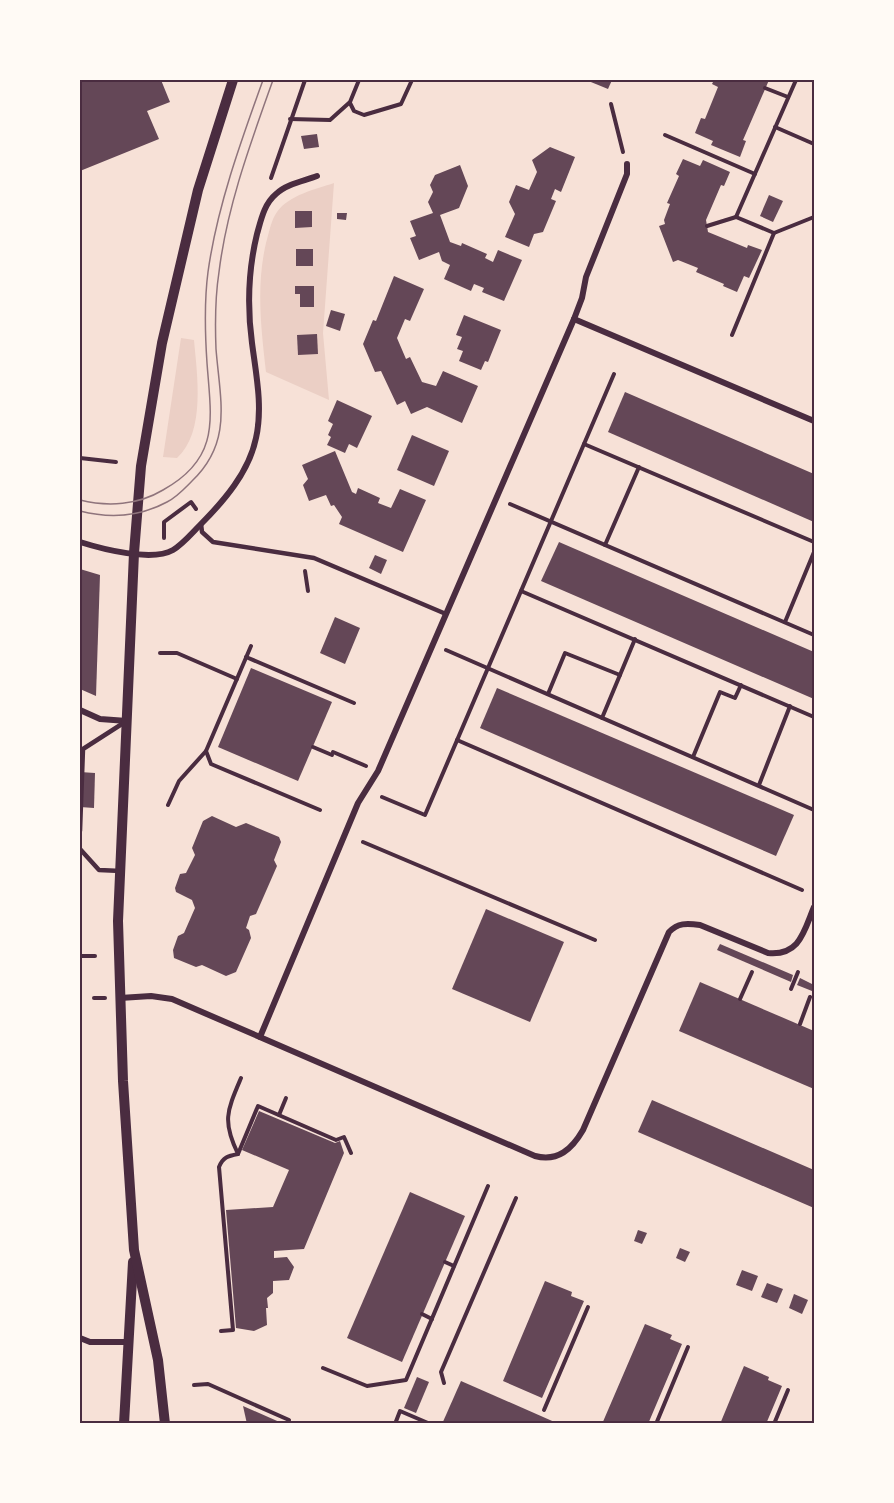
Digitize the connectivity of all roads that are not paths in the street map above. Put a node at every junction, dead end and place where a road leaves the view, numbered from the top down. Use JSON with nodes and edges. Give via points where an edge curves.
{"nodes":[{"id":1,"x":233,"y":80,"type":"edge"},
{"id":2,"x":627,"y":164,"type":"road end"},
{"id":3,"x":317,"y":176,"type":"dead end"},
{"id":4,"x":574,"y":318,"type":"junction"},
{"id":5,"x":814,"y":421,"type":"edge"},
{"id":6,"x":201,"y":524,"type":"junction"},
{"id":7,"x":80,"y":542,"type":"edge"},
{"id":8,"x":134,"y":553,"type":"junction"},
{"id":9,"x":446,"y":614,"type":"junction"},
{"id":10,"x":80,"y":710,"type":"edge"},
{"id":11,"x":126,"y":721,"type":"junction"},
{"id":12,"x":81,"y":749,"type":"edge"},
{"id":13,"x":80,"y":819,"type":"edge"},
{"id":14,"x":80,"y":831,"type":"edge"},
{"id":15,"x":80,"y":849,"type":"edge"},
{"id":16,"x":121,"y":871,"type":"junction"},
{"id":17,"x":814,"y":907,"type":"edge"},
{"id":18,"x":120,"y":998,"type":"junction"},
{"id":19,"x":260,"y":1036,"type":"junction"},
{"id":20,"x":134,"y":1250,"type":"junction"},
{"id":21,"x":80,"y":1338,"type":"edge"},
{"id":22,"x":128,"y":1342,"type":"junction"},
{"id":23,"x":124,"y":1424,"type":"edge"},
{"id":24,"x":165,"y":1424,"type":"edge"}],
"edges":[{"from":1,"to":8,"type":"street","via":[[198,190],[162,343],[141,466]]},
{"from":2,"to":4,"type":"street","via":[[627,174],[585,277]]},
{"from":3,"to":6,"type":"street","via":[[281,190],[267,204],[261,218],[248,288],[258,389],[256,437],[242,472]]},
{"from":4,"to":5,"type":"street"},
{"from":4,"to":9,"type":"street"},
{"from":6,"to":8,"type":"street","via":[[180,545],[163,554]]},
{"from":6,"to":9,"type":"lane","via":[[202,532],[213,542],[314,558]]},
{"from":7,"to":8,"type":"street"},
{"from":8,"to":11,"type":"street"},
{"from":9,"to":19,"type":"street","via":[[378,771],[358,803]]},
{"from":10,"to":11,"type":"street","via":[[100,719]]},
{"from":11,"to":12,"type":"lane"},
{"from":11,"to":16,"type":"street"},
{"from":12,"to":13,"type":"lane"},
{"from":13,"to":14,"type":"lane"},
{"from":15,"to":16,"type":"lane","via":[[99,870]]},
{"from":16,"to":18,"type":"street"},
{"from":17,"to":19,"type":"street","via":[[799,942],[780,954],[768,953],[700,925],[676,925],[665,937],[579,1137],[564,1153],[552,1158],[535,1156]]},
{"from":18,"to":19,"type":"street","via":[[172,999]]},
{"from":18,"to":20,"type":"street"},
{"from":20,"to":22,"type":"street"},
{"from":20,"to":24,"type":"street","via":[[158,1360]]},
{"from":21,"to":22,"type":"street","via":[[90,1342]]},
{"from":22,"to":23,"type":"street"}]}
